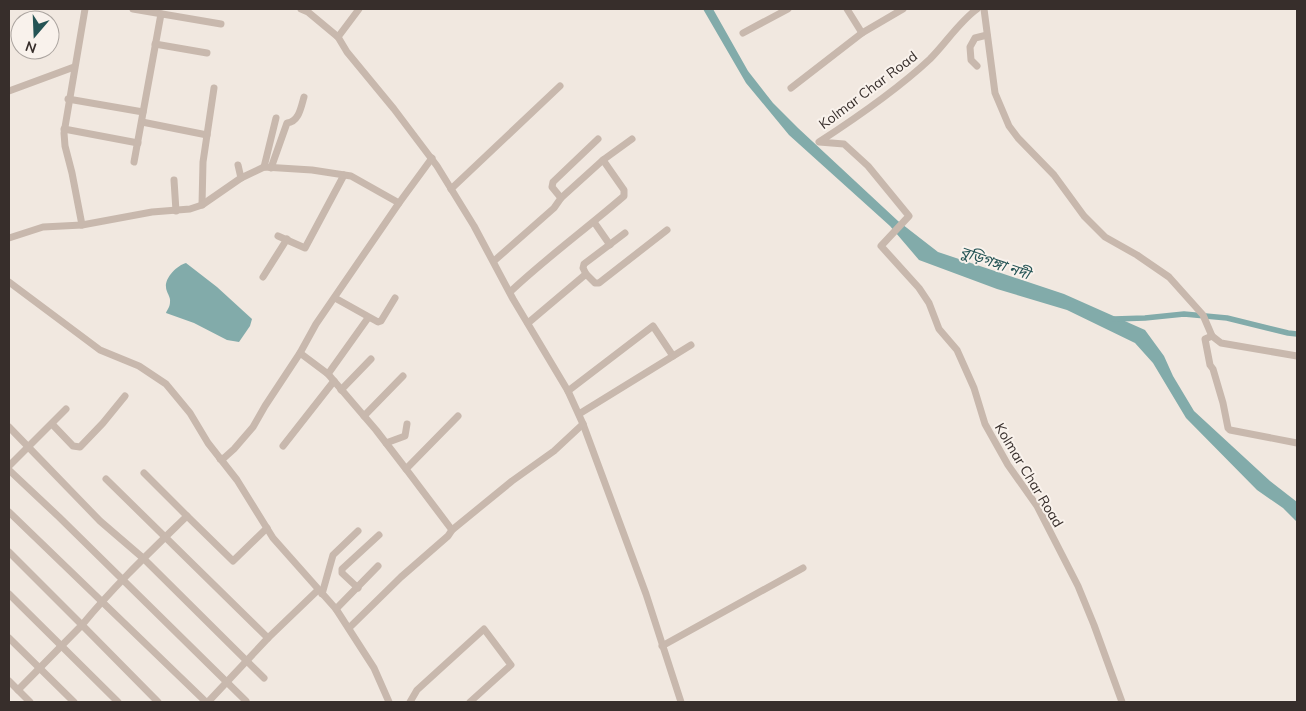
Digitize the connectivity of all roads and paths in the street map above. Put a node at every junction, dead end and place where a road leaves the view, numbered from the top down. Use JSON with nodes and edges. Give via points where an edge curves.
{"nodes":[{"id":1,"x":85,"y":9,"type":"edge"},
{"id":2,"x":133,"y":9,"type":"edge"},
{"id":3,"x":301,"y":9,"type":"edge"},
{"id":4,"x":358,"y":9,"type":"edge"},
{"id":5,"x":788,"y":9,"type":"edge"},
{"id":6,"x":847,"y":9,"type":"edge"},
{"id":7,"x":903,"y":9,"type":"edge"},
{"id":8,"x":978,"y":9,"type":"edge"},
{"id":9,"x":984,"y":9,"type":"edge"},
{"id":10,"x":160,"y":14,"type":"junction"},
{"id":11,"x":220,"y":24,"type":"dead end"},
{"id":12,"x":743,"y":33,"type":"dead end"},
{"id":13,"x":862,"y":33,"type":"junction"},
{"id":14,"x":987,"y":36,"type":"junction"},
{"id":15,"x":338,"y":37,"type":"junction"},
{"id":16,"x":155,"y":44,"type":"junction"},
{"id":17,"x":207,"y":53,"type":"dead end"},
{"id":18,"x":977,"y":66,"type":"dead end"},
{"id":19,"x":74,"y":67,"type":"junction"},
{"id":20,"x":560,"y":86,"type":"dead end"},
{"id":21,"x":214,"y":88,"type":"dead end"},
{"id":22,"x":791,"y":88,"type":"dead end"},
{"id":23,"x":9,"y":91,"type":"edge"},
{"id":24,"x":304,"y":97,"type":"dead end"},
{"id":25,"x":68,"y":99,"type":"junction"},
{"id":26,"x":143,"y":112,"type":"junction"},
{"id":27,"x":276,"y":118,"type":"dead end"},
{"id":28,"x":142,"y":122,"type":"junction"},
{"id":29,"x":64,"y":129,"type":"junction"},
{"id":30,"x":207,"y":135,"type":"junction"},
{"id":31,"x":598,"y":138,"type":"dead end"},
{"id":32,"x":632,"y":139,"type":"dead end"},
{"id":33,"x":138,"y":143,"type":"junction"},
{"id":34,"x":432,"y":158,"type":"junction"},
{"id":35,"x":603,"y":160,"type":"junction"},
{"id":36,"x":134,"y":162,"type":"dead end"},
{"id":37,"x":238,"y":165,"type":"dead end"},
{"id":38,"x":267,"y":168,"type":"junction"},
{"id":39,"x":344,"y":175,"type":"junction"},
{"id":40,"x":241,"y":178,"type":"junction"},
{"id":41,"x":174,"y":180,"type":"dead end"},
{"id":42,"x":451,"y":189,"type":"junction"},
{"id":43,"x":561,"y":198,"type":"junction"},
{"id":44,"x":399,"y":203,"type":"junction"},
{"id":45,"x":202,"y":205,"type":"junction"},
{"id":46,"x":176,"y":211,"type":"junction"},
{"id":47,"x":594,"y":222,"type":"junction"},
{"id":48,"x":82,"y":225,"type":"junction"},
{"id":49,"x":667,"y":230,"type":"dead end"},
{"id":50,"x":624,"y":232,"type":"dead end"},
{"id":51,"x":278,"y":236,"type":"dead end"},
{"id":52,"x":9,"y":238,"type":"edge"},
{"id":53,"x":287,"y":240,"type":"junction"},
{"id":54,"x":610,"y":245,"type":"junction"},
{"id":55,"x":494,"y":261,"type":"junction"},
{"id":56,"x":586,"y":274,"type":"junction"},
{"id":57,"x":263,"y":276,"type":"dead end"},
{"id":58,"x":9,"y":282,"type":"edge"},
{"id":59,"x":510,"y":292,"type":"junction"},
{"id":60,"x":335,"y":298,"type":"junction"},
{"id":61,"x":396,"y":298,"type":"dead end"},
{"id":62,"x":368,"y":318,"type":"junction"},
{"id":63,"x":528,"y":322,"type":"junction"},
{"id":64,"x":1210,"y":333,"type":"junction"},
{"id":65,"x":692,"y":345,"type":"dead end"},
{"id":66,"x":300,"y":353,"type":"junction"},
{"id":67,"x":673,"y":356,"type":"junction"},
{"id":68,"x":1297,"y":356,"type":"edge"},
{"id":69,"x":371,"y":359,"type":"dead end"},
{"id":70,"x":328,"y":374,"type":"junction"},
{"id":71,"x":404,"y":376,"type":"dead end"},
{"id":72,"x":334,"y":381,"type":"junction"},
{"id":73,"x":341,"y":390,"type":"junction"},
{"id":74,"x":568,"y":391,"type":"junction"},
{"id":75,"x":125,"y":396,"type":"dead end"},
{"id":76,"x":66,"y":409,"type":"dead end"},
{"id":77,"x":579,"y":414,"type":"junction"},
{"id":78,"x":364,"y":416,"type":"junction"},
{"id":79,"x":458,"y":416,"type":"dead end"},
{"id":80,"x":52,"y":424,"type":"junction"},
{"id":81,"x":407,"y":424,"type":"dead end"},
{"id":82,"x":583,"y":424,"type":"junction"},
{"id":83,"x":9,"y":427,"type":"edge"},
{"id":84,"x":386,"y":443,"type":"junction"},
{"id":85,"x":1297,"y":443,"type":"edge"},
{"id":86,"x":283,"y":446,"type":"dead end"},
{"id":87,"x":28,"y":447,"type":"junction"},
{"id":88,"x":220,"y":459,"type":"junction"},
{"id":89,"x":9,"y":466,"type":"edge"},
{"id":90,"x":406,"y":469,"type":"junction"},
{"id":91,"x":9,"y":470,"type":"edge"},
{"id":92,"x":144,"y":474,"type":"dead end"},
{"id":93,"x":106,"y":479,"type":"dead end"},
{"id":94,"x":9,"y":512,"type":"edge"},
{"id":95,"x":187,"y":516,"type":"junction"},
{"id":96,"x":267,"y":528,"type":"junction"},
{"id":97,"x":452,"y":530,"type":"junction"},
{"id":98,"x":358,"y":531,"type":"dead end"},
{"id":99,"x":379,"y":535,"type":"dead end"},
{"id":100,"x":166,"y":537,"type":"junction"},
{"id":101,"x":9,"y":552,"type":"edge"},
{"id":102,"x":143,"y":558,"type":"junction"},
{"id":103,"x":378,"y":566,"type":"dead end"},
{"id":104,"x":803,"y":568,"type":"dead end"},
{"id":105,"x":123,"y":580,"type":"junction"},
{"id":106,"x":358,"y":588,"type":"junction"},
{"id":107,"x":320,"y":592,"type":"junction"},
{"id":108,"x":9,"y":594,"type":"edge"},
{"id":109,"x":102,"y":601,"type":"junction"},
{"id":110,"x":336,"y":609,"type":"junction"},
{"id":111,"x":82,"y":625,"type":"junction"},
{"id":112,"x":349,"y":628,"type":"junction"},
{"id":113,"x":9,"y":638,"type":"edge"},
{"id":114,"x":268,"y":638,"type":"junction"},
{"id":115,"x":61,"y":645,"type":"junction"},
{"id":116,"x":662,"y":646,"type":"junction"},
{"id":117,"x":246,"y":660,"type":"junction"},
{"id":118,"x":39,"y":668,"type":"junction"},
{"id":119,"x":264,"y":678,"type":"dead end"},
{"id":120,"x":9,"y":681,"type":"edge"},
{"id":121,"x":226,"y":681,"type":"junction"},
{"id":122,"x":18,"y":690,"type":"junction"},
{"id":123,"x":246,"y":700,"type":"dead end"},
{"id":124,"x":30,"y":702,"type":"edge"},
{"id":125,"x":74,"y":702,"type":"edge"},
{"id":126,"x":118,"y":702,"type":"edge"},
{"id":127,"x":158,"y":702,"type":"edge"},
{"id":128,"x":207,"y":702,"type":"edge"},
{"id":129,"x":387,"y":702,"type":"edge"},
{"id":130,"x":410,"y":702,"type":"edge"},
{"id":131,"x":470,"y":702,"type":"edge"},
{"id":132,"x":681,"y":702,"type":"edge"},
{"id":133,"x":1122,"y":702,"type":"edge"}],
"edges":[{"from":1,"to":19,"type":"street"},
{"from":2,"to":10,"type":"street"},
{"from":3,"to":15,"type":"street"},
{"from":4,"to":15,"type":"street"},
{"from":5,"to":12,"type":"street"},
{"from":6,"to":13,"type":"street"},
{"from":7,"to":13,"type":"street"},
{"from":8,"to":133,"type":"street","name":"Kolmar Char Road","via":[[908,77],[819,142],[844,144],[868,166],[909,216],[881,246],[919,288],[939,329],[957,350],[985,424],[1008,465],[1037,506],[1078,586]]},
{"from":9,"to":14,"type":"street"},
{"from":10,"to":11,"type":"street"},
{"from":10,"to":16,"type":"street"},
{"from":13,"to":22,"type":"street"},
{"from":14,"to":18,"type":"street","via":[[975,38],[970,47],[970,60]]},
{"from":14,"to":64,"type":"street","via":[[994,93],[1018,138],[1054,175],[1084,216],[1105,237],[1169,276],[1203,315]]},
{"from":15,"to":34,"type":"street"},
{"from":16,"to":17,"type":"street"},
{"from":16,"to":26,"type":"street"},
{"from":19,"to":23,"type":"street"},
{"from":19,"to":25,"type":"street"},
{"from":20,"to":42,"type":"street"},
{"from":21,"to":30,"type":"street"},
{"from":24,"to":38,"type":"street","via":[[296,120],[287,123]]},
{"from":25,"to":26,"type":"street"},
{"from":25,"to":29,"type":"street"},
{"from":26,"to":28,"type":"street"},
{"from":27,"to":38,"type":"street"},
{"from":28,"to":30,"type":"street"},
{"from":28,"to":33,"type":"street"},
{"from":29,"to":33,"type":"street"},
{"from":29,"to":48,"type":"street"},
{"from":30,"to":45,"type":"street"},
{"from":31,"to":43,"type":"street","via":[[552,182]]},
{"from":32,"to":35,"type":"street"},
{"from":33,"to":36,"type":"street"},
{"from":34,"to":42,"type":"street"},
{"from":34,"to":44,"type":"street"},
{"from":35,"to":43,"type":"street"},
{"from":35,"to":47,"type":"street","via":[[625,194]]},
{"from":37,"to":40,"type":"street"},
{"from":38,"to":39,"type":"street"},
{"from":38,"to":40,"type":"street"},
{"from":39,"to":44,"type":"street"},
{"from":39,"to":53,"type":"street","via":[[305,248]]},
{"from":40,"to":45,"type":"street"},
{"from":41,"to":46,"type":"street"},
{"from":42,"to":55,"type":"street"},
{"from":43,"to":55,"type":"street"},
{"from":44,"to":60,"type":"street"},
{"from":45,"to":46,"type":"street"},
{"from":46,"to":48,"type":"street","via":[[152,212]]},
{"from":47,"to":54,"type":"street"},
{"from":47,"to":59,"type":"street"},
{"from":48,"to":52,"type":"street","via":[[43,227]]},
{"from":49,"to":56,"type":"street","via":[[600,283],[594,283]]},
{"from":50,"to":54,"type":"street"},
{"from":51,"to":53,"type":"street"},
{"from":53,"to":57,"type":"street"},
{"from":54,"to":56,"type":"street","via":[[584,264]]},
{"from":55,"to":59,"type":"street"},
{"from":56,"to":63,"type":"street"},
{"from":58,"to":88,"type":"street","via":[[100,350],[138,366],[166,384],[190,413]]},
{"from":59,"to":63,"type":"street"},
{"from":60,"to":62,"type":"street"},
{"from":60,"to":66,"type":"street"},
{"from":61,"to":62,"type":"street","via":[[380,322]]},
{"from":62,"to":70,"type":"street"},
{"from":63,"to":74,"type":"street"},
{"from":64,"to":68,"type":"street","via":[[1221,342]]},
{"from":64,"to":85,"type":"street","via":[[1205,339],[1228,428]]},
{"from":65,"to":67,"type":"street"},
{"from":66,"to":70,"type":"street"},
{"from":66,"to":88,"type":"street","via":[[253,427],[234,449]]},
{"from":67,"to":74,"type":"street","via":[[653,326]]},
{"from":67,"to":77,"type":"street"},
{"from":69,"to":73,"type":"street"},
{"from":70,"to":72,"type":"street"},
{"from":71,"to":78,"type":"street"},
{"from":72,"to":73,"type":"street"},
{"from":72,"to":86,"type":"street"},
{"from":73,"to":78,"type":"street"},
{"from":74,"to":77,"type":"street"},
{"from":75,"to":80,"type":"street","via":[[80,447],[73,446]]},
{"from":76,"to":80,"type":"street"},
{"from":77,"to":82,"type":"street"},
{"from":78,"to":84,"type":"street"},
{"from":79,"to":90,"type":"street"},
{"from":80,"to":87,"type":"street"},
{"from":81,"to":84,"type":"street","via":[[406,436]]},
{"from":82,"to":97,"type":"street","via":[[554,451]]},
{"from":82,"to":116,"type":"street"},
{"from":83,"to":87,"type":"street"},
{"from":84,"to":90,"type":"street"},
{"from":87,"to":89,"type":"street"},
{"from":87,"to":102,"type":"street","via":[[100,521]]},
{"from":88,"to":96,"type":"street"},
{"from":90,"to":97,"type":"street"},
{"from":91,"to":105,"type":"street"},
{"from":92,"to":95,"type":"street"},
{"from":93,"to":100,"type":"street"},
{"from":94,"to":109,"type":"street"},
{"from":95,"to":96,"type":"street","via":[[233,560]]},
{"from":95,"to":100,"type":"street"},
{"from":96,"to":107,"type":"street"},
{"from":97,"to":112,"type":"street"},
{"from":98,"to":107,"type":"street","via":[[334,555]]},
{"from":99,"to":106,"type":"street","via":[[342,569],[342,573]]},
{"from":100,"to":102,"type":"street"},
{"from":100,"to":114,"type":"street"},
{"from":101,"to":111,"type":"street"},
{"from":102,"to":105,"type":"street"},
{"from":102,"to":117,"type":"street"},
{"from":103,"to":106,"type":"street"},
{"from":104,"to":116,"type":"street"},
{"from":105,"to":109,"type":"street"},
{"from":105,"to":121,"type":"street"},
{"from":106,"to":110,"type":"street"},
{"from":107,"to":110,"type":"street"},
{"from":107,"to":114,"type":"street"},
{"from":108,"to":115,"type":"street"},
{"from":109,"to":111,"type":"street"},
{"from":109,"to":128,"type":"street"},
{"from":110,"to":112,"type":"street"},
{"from":111,"to":115,"type":"street"},
{"from":111,"to":127,"type":"street"},
{"from":112,"to":129,"type":"street","via":[[374,668]]},
{"from":113,"to":118,"type":"street"},
{"from":114,"to":117,"type":"street"},
{"from":115,"to":118,"type":"street"},
{"from":115,"to":126,"type":"street"},
{"from":116,"to":132,"type":"street"},
{"from":117,"to":119,"type":"street"},
{"from":117,"to":121,"type":"street"},
{"from":118,"to":122,"type":"street"},
{"from":118,"to":125,"type":"street"},
{"from":120,"to":122,"type":"street"},
{"from":121,"to":123,"type":"street"},
{"from":121,"to":128,"type":"street"},
{"from":122,"to":124,"type":"street"},
{"from":130,"to":131,"type":"street","via":[[416,690],[484,629],[511,665]]}]}
